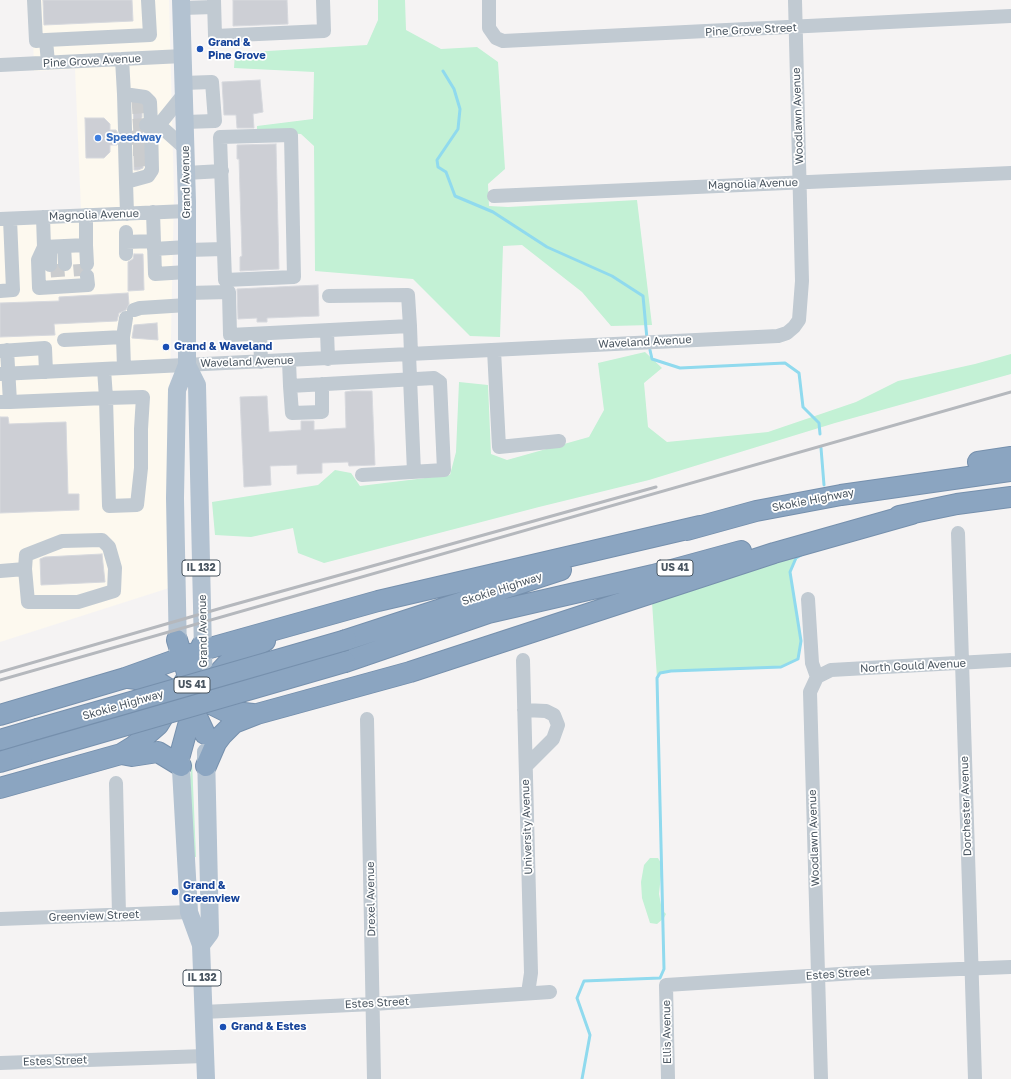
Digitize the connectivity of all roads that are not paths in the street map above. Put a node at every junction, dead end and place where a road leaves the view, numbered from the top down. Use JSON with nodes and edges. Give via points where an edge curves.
{"nodes":[{"id":1,"x":34,"y":0,"type":"edge"},
{"id":2,"x":148,"y":0,"type":"edge"},
{"id":3,"x":323,"y":0,"type":"edge"},
{"id":4,"x":489,"y":0,"type":"edge"},
{"id":5,"x":795,"y":0,"type":"edge"},
{"id":6,"x":182,"y":4,"type":"edge"},
{"id":7,"x":214,"y":4,"type":"edge"},
{"id":8,"x":1011,"y":16,"type":"edge"},
{"id":9,"x":795,"y":27,"type":"junction"},
{"id":10,"x":46,"y":40,"type":"junction"},
{"id":11,"x":183,"y":56,"type":"junction"},
{"id":12,"x":122,"y":59,"type":"junction"},
{"id":13,"x":48,"y":63,"type":"junction"},
{"id":14,"x":0,"y":65,"type":"edge"},
{"id":15,"x":184,"y":88,"type":"junction"},
{"id":16,"x":185,"y":122,"type":"junction"},
{"id":17,"x":138,"y":137,"type":"junction"},
{"id":18,"x":186,"y":148,"type":"junction"},
{"id":19,"x":222,"y":171,"type":"junction"},
{"id":20,"x":186,"y":173,"type":"junction"},
{"id":21,"x":1011,"y":173,"type":"edge"},
{"id":22,"x":799,"y":182,"type":"junction"},
{"id":23,"x":494,"y":196,"type":"dead end"},
{"id":24,"x":187,"y":211,"type":"junction"},
{"id":25,"x":153,"y":212,"type":"junction"},
{"id":26,"x":127,"y":214,"type":"junction"},
{"id":27,"x":86,"y":215,"type":"junction"},
{"id":28,"x":43,"y":217,"type":"junction"},
{"id":29,"x":5,"y":219,"type":"edge"},
{"id":30,"x":5,"y":241,"type":"edge"},
{"id":31,"x":126,"y":242,"type":"dead end"},
{"id":32,"x":83,"y":245,"type":"junction"},
{"id":33,"x":154,"y":245,"type":"junction"},
{"id":34,"x":54,"y":246,"type":"junction"},
{"id":35,"x":187,"y":249,"type":"junction"},
{"id":36,"x":224,"y":249,"type":"junction"},
{"id":37,"x":187,"y":272,"type":"junction"},
{"id":38,"x":58,"y":276,"type":"junction"},
{"id":39,"x":0,"y":291,"type":"edge"},
{"id":40,"x":329,"y":296,"type":"dead end"},
{"id":41,"x":187,"y":299,"type":"junction"},
{"id":42,"x":410,"y":326,"type":"junction"},
{"id":43,"x":794,"y":327,"type":"joint"},
{"id":44,"x":327,"y":331,"type":"junction"},
{"id":45,"x":260,"y":334,"type":"junction"},
{"id":46,"x":122,"y":337,"type":"junction"},
{"id":47,"x":64,"y":340,"type":"dead end"},
{"id":48,"x":3,"y":350,"type":"edge"},
{"id":49,"x":494,"y":350,"type":"junction"},
{"id":50,"x":410,"y":354,"type":"junction"},
{"id":51,"x":328,"y":359,"type":"junction"},
{"id":52,"x":289,"y":361,"type":"junction"},
{"id":53,"x":261,"y":362,"type":"junction"},
{"id":54,"x":187,"y":365,"type":"junction"},
{"id":55,"x":124,"y":368,"type":"junction"},
{"id":56,"x":104,"y":369,"type":"junction"},
{"id":57,"x":46,"y":372,"type":"junction"},
{"id":58,"x":4,"y":374,"type":"edge"},
{"id":59,"x":411,"y":380,"type":"junction"},
{"id":60,"x":322,"y":384,"type":"junction"},
{"id":61,"x":290,"y":386,"type":"junction"},
{"id":62,"x":106,"y":398,"type":"junction"},
{"id":63,"x":5,"y":402,"type":"edge"},
{"id":64,"x":559,"y":441,"type":"dead end"},
{"id":65,"x":1011,"y":457,"type":"edge"},
{"id":66,"x":1011,"y":471,"type":"edge"},
{"id":67,"x":414,"y":472,"type":"junction"},
{"id":68,"x":362,"y":475,"type":"dead end"},
{"id":69,"x":1011,"y":497,"type":"edge"},
{"id":70,"x":756,"y":511,"type":"junction"},
{"id":71,"x":912,"y":514,"type":"junction"},
{"id":72,"x":700,"y":526,"type":"junction"},
{"id":73,"x":958,"y":533,"type":"dead end"},
{"id":74,"x":25,"y":570,"type":"junction"},
{"id":75,"x":0,"y":571,"type":"edge"},
{"id":76,"x":808,"y":599,"type":"dead end"},
{"id":77,"x":285,"y":628,"type":"junction"},
{"id":78,"x":190,"y":650,"type":"junction"},
{"id":79,"x":523,"y":660,"type":"dead end"},
{"id":80,"x":1011,"y":660,"type":"edge"},
{"id":81,"x":962,"y":664,"type":"junction"},
{"id":82,"x":817,"y":677,"type":"junction"},
{"id":83,"x":125,"y":678,"type":"junction"},
{"id":84,"x":181,"y":689,"type":"junction"},
{"id":85,"x":200,"y":698,"type":"junction"},
{"id":86,"x":524,"y":710,"type":"junction"},
{"id":87,"x":257,"y":714,"type":"junction"},
{"id":88,"x":0,"y":715,"type":"edge"},
{"id":89,"x":366,"y":719,"type":"dead end"},
{"id":90,"x":205,"y":734,"type":"joint"},
{"id":91,"x":0,"y":740,"type":"edge"},
{"id":92,"x":121,"y":754,"type":"junction"},
{"id":93,"x":181,"y":761,"type":"junction"},
{"id":94,"x":0,"y":762,"type":"edge"},
{"id":95,"x":206,"y":766,"type":"junction"},
{"id":96,"x":526,"y":766,"type":"junction"},
{"id":97,"x":116,"y":783,"type":"dead end"},
{"id":98,"x":0,"y":788,"type":"edge"},
{"id":99,"x":189,"y":912,"type":"junction"},
{"id":100,"x":120,"y":915,"type":"junction"},
{"id":101,"x":0,"y":919,"type":"edge"},
{"id":102,"x":201,"y":945,"type":"junction"},
{"id":103,"x":1011,"y":967,"type":"edge"},
{"id":104,"x":971,"y":968,"type":"junction"},
{"id":105,"x":818,"y":976,"type":"junction"},
{"id":106,"x":666,"y":984,"type":"joint"},
{"id":107,"x":550,"y":992,"type":"dead end"},
{"id":108,"x":528,"y":993,"type":"junction"},
{"id":109,"x":373,"y":1004,"type":"junction"},
{"id":110,"x":203,"y":1012,"type":"junction"},
{"id":111,"x":205,"y":1056,"type":"junction"},
{"id":112,"x":0,"y":1063,"type":"edge"},
{"id":113,"x":206,"y":1079,"type":"edge"},
{"id":114,"x":374,"y":1079,"type":"edge"},
{"id":115,"x":668,"y":1079,"type":"edge"},
{"id":116,"x":821,"y":1079,"type":"edge"},
{"id":117,"x":975,"y":1079,"type":"edge"}],
"edges":[{"from":1,"to":10,"type":"street","via":[[36,41]]},
{"from":2,"to":10,"type":"street","via":[[150,35]]},
{"from":3,"to":7,"type":"street","via":[[324,31],[215,36]]},
{"from":4,"to":9,"type":"street","name":"Pine Grove Street","via":[[492,34],[503,41]]},
{"from":5,"to":9,"type":"street","name":"Woodlawn Avenue"},
{"from":6,"to":7,"type":"street"},
{"from":6,"to":11,"type":"main road","name":"Grand Avenue","number":"IL 132"},
{"from":8,"to":9,"type":"street","name":"Pine Grove Street"},
{"from":9,"to":22,"type":"street","name":"Woodlawn Avenue"},
{"from":10,"to":13,"type":"street"},
{"from":11,"to":12,"type":"street","name":"Pine Grove Avenue"},
{"from":11,"to":15,"type":"main road","name":"Grand Avenue","number":"IL 132"},
{"from":12,"to":13,"type":"street","name":"Pine Grove Avenue"},
{"from":12,"to":17,"type":"street"},
{"from":13,"to":14,"type":"street","name":"Pine Grove Avenue"},
{"from":15,"to":16,"type":"main road","name":"Grand Avenue","number":"IL 132"},
{"from":15,"to":16,"type":"street","via":[[212,82],[215,121]]},
{"from":15,"to":17,"type":"street"},
{"from":16,"to":18,"type":"main road","name":"Grand Avenue","number":"IL 132"},
{"from":17,"to":18,"type":"street"},
{"from":17,"to":26,"type":"street"},
{"from":18,"to":20,"type":"main road","name":"Grand Avenue","number":"IL 132"},
{"from":19,"to":20,"type":"street"},
{"from":19,"to":36,"type":"street"},
{"from":19,"to":36,"type":"street","via":[[220,137],[291,135],[294,277],[225,280]]},
{"from":20,"to":24,"type":"main road","name":"Grand Avenue","number":"IL 132"},
{"from":21,"to":22,"type":"street","name":"Magnolia Avenue"},
{"from":22,"to":23,"type":"street","name":"Magnolia Avenue"},
{"from":22,"to":43,"type":"street","name":"Woodlawn Avenue","via":[[801,311]]},
{"from":24,"to":25,"type":"street","name":"Magnolia Avenue"},
{"from":24,"to":35,"type":"main road","name":"Grand Avenue","number":"IL 132"},
{"from":25,"to":26,"type":"street","name":"Magnolia Avenue"},
{"from":25,"to":33,"type":"street"},
{"from":26,"to":27,"type":"street","name":"Magnolia Avenue"},
{"from":27,"to":28,"type":"street","name":"Magnolia Avenue"},
{"from":27,"to":32,"type":"street"},
{"from":28,"to":29,"type":"street","name":"Magnolia Avenue"},
{"from":28,"to":34,"type":"street"},
{"from":29,"to":30,"type":"street"},
{"from":30,"to":39,"type":"street","via":[[13,290]]},
{"from":31,"to":33,"type":"street"},
{"from":32,"to":34,"type":"street"},
{"from":32,"to":38,"type":"street","via":[[83,273]]},
{"from":33,"to":35,"type":"street"},
{"from":33,"to":37,"type":"street","via":[[155,274]]},
{"from":34,"to":38,"type":"street"},
{"from":34,"to":38,"type":"street","via":[[38,260],[39,288]]},
{"from":35,"to":36,"type":"street"},
{"from":35,"to":37,"type":"main road","name":"Grand Avenue","number":"IL 132"},
{"from":37,"to":41,"type":"main road","name":"Grand Avenue","number":"IL 132"},
{"from":40,"to":42,"type":"street","via":[[408,295]]},
{"from":41,"to":45,"type":"street","via":[[229,292],[230,336]]},
{"from":41,"to":46,"type":"street","via":[[140,308],[130,314]]},
{"from":41,"to":54,"type":"main road","name":"Grand Avenue","number":"IL 132"},
{"from":42,"to":44,"type":"street"},
{"from":42,"to":50,"type":"street"},
{"from":43,"to":49,"type":"street","name":"Waveland Avenue","via":[[778,336]]},
{"from":44,"to":45,"type":"street"},
{"from":44,"to":51,"type":"street"},
{"from":45,"to":53,"type":"street"},
{"from":46,"to":47,"type":"street"},
{"from":46,"to":55,"type":"street"},
{"from":48,"to":57,"type":"street","via":[[45,348]]},
{"from":48,"to":58,"type":"street"},
{"from":49,"to":50,"type":"street","name":"Waveland Avenue"},
{"from":49,"to":64,"type":"street","via":[[499,446]]},
{"from":50,"to":51,"type":"street","name":"Waveland Avenue"},
{"from":50,"to":59,"type":"street"},
{"from":51,"to":52,"type":"street","name":"Waveland Avenue"},
{"from":52,"to":53,"type":"street","name":"Waveland Avenue"},
{"from":52,"to":61,"type":"street"},
{"from":53,"to":54,"type":"street","name":"Waveland Avenue"},
{"from":54,"to":55,"type":"street","name":"Waveland Avenue"},
{"from":54,"to":78,"type":"main road","name":"Grand Avenue","number":"IL 132","via":[[197,385]]},
{"from":54,"to":78,"type":"main road","name":"Grand Avenue","number":"IL 132","via":[[177,390],[175,506]]},
{"from":55,"to":56,"type":"street","name":"Waveland Avenue"},
{"from":56,"to":57,"type":"street","name":"Waveland Avenue"},
{"from":56,"to":62,"type":"street"},
{"from":57,"to":58,"type":"street","name":"Waveland Avenue"},
{"from":58,"to":63,"type":"street"},
{"from":59,"to":60,"type":"street"},
{"from":59,"to":67,"type":"street"},
{"from":59,"to":67,"type":"street","via":[[434,378],[440,382],[444,470]]},
{"from":60,"to":61,"type":"street"},
{"from":60,"to":61,"type":"street","via":[[322,412],[292,413]]},
{"from":62,"to":62,"type":"street","via":[[143,397],[137,505],[109,506]]},
{"from":62,"to":63,"type":"street"},
{"from":65,"to":70,"type":"highway","via":[[854,484]]},
{"from":66,"to":70,"type":"highway","name":"Skokie Highway","number":"US 41","via":[[841,495]]},
{"from":67,"to":68,"type":"street"},
{"from":69,"to":71,"type":"highway","name":"Skokie Highway","number":"US 41","via":[[957,504]]},
{"from":70,"to":72,"type":"highway","name":"Skokie Highway","number":"US 41"},
{"from":71,"to":87,"type":"highway","via":[[774,553],[410,672]]},
{"from":71,"to":94,"type":"highway","name":"Skokie Highway","number":"US 41","bridge":true,"via":[[824,530],[653,575],[488,613],[345,662]]},
{"from":72,"to":77,"type":"highway","via":[[378,601]]},
{"from":72,"to":91,"type":"highway","name":"Skokie Highway","number":"US 41","bridge":true,"via":[[346,640]]},
{"from":73,"to":81,"type":"street","name":"Dorchester Avenue"},
{"from":74,"to":74,"type":"street","via":[[28,602],[78,602],[114,591],[114,568],[109,547],[102,540],[62,541],[26,555]]},
{"from":74,"to":75,"type":"street"},
{"from":76,"to":82,"type":"street","via":[[812,663]]},
{"from":77,"to":78,"type":"highway"},
{"from":77,"to":85,"type":"highway","via":[[236,658],[217,674]]},
{"from":78,"to":83,"type":"highway"},
{"from":78,"to":84,"type":"highway"},
{"from":78,"to":85,"type":"main road","name":"Grand Avenue","number":"IL 132"},
{"from":79,"to":86,"type":"street","name":"University Avenue"},
{"from":80,"to":81,"type":"street","name":"North Gould Avenue"},
{"from":81,"to":82,"type":"street","name":"North Gould Avenue","via":[[831,670]]},
{"from":81,"to":104,"type":"street","name":"Dorchester Avenue"},
{"from":82,"to":105,"type":"street","name":"Woodlawn Avenue","via":[[810,692]]},
{"from":83,"to":84,"type":"highway","via":[[158,682]]},
{"from":83,"to":88,"type":"highway"},
{"from":84,"to":85,"type":"highway"},
{"from":84,"to":92,"type":"highway","via":[[158,725]]},
{"from":84,"to":93,"type":"main road","number":"IL 132"},
{"from":85,"to":87,"type":"highway","via":[[225,711]]},
{"from":85,"to":90,"type":"highway"},
{"from":85,"to":93,"type":"highway"},
{"from":86,"to":96,"type":"street","name":"University Avenue"},
{"from":86,"to":96,"type":"street","via":[[546,711],[554,715],[558,724],[554,739]]},
{"from":87,"to":95,"type":"highway","via":[[234,724],[222,735]]},
{"from":89,"to":109,"type":"street","name":"Drexel Avenue"},
{"from":90,"to":95,"type":"main road","number":"IL 132"},
{"from":92,"to":93,"type":"highway","via":[[132,756],[158,752]]},
{"from":92,"to":98,"type":"highway"},
{"from":93,"to":99,"type":"main road","number":"IL 132"},
{"from":95,"to":102,"type":"main road","number":"IL 132","via":[[210,933]]},
{"from":96,"to":108,"type":"street","name":"University Avenue","via":[[531,973]]},
{"from":97,"to":100,"type":"street"},
{"from":99,"to":100,"type":"street","name":"Greenview Street"},
{"from":99,"to":102,"type":"main road","number":"IL 132"},
{"from":100,"to":101,"type":"street","name":"Greenview Street"},
{"from":102,"to":110,"type":"main road","number":"IL 132"},
{"from":103,"to":104,"type":"street","name":"Estes Street"},
{"from":104,"to":105,"type":"street","name":"Estes Street"},
{"from":104,"to":117,"type":"street","name":"Dorchester Avenue"},
{"from":105,"to":106,"type":"street","name":"Estes Street"},
{"from":105,"to":116,"type":"street","name":"Woodlawn Avenue"},
{"from":106,"to":115,"type":"street","name":"Ellis Avenue"},
{"from":107,"to":108,"type":"street","name":"Estes Street"},
{"from":108,"to":109,"type":"street","name":"Estes Street"},
{"from":109,"to":110,"type":"street","name":"Estes Street"},
{"from":109,"to":114,"type":"street","name":"Drexel Avenue"},
{"from":110,"to":111,"type":"main road","number":"IL 132"},
{"from":111,"to":112,"type":"street","name":"Estes Street"},
{"from":111,"to":113,"type":"main road","number":"IL 132"}]}
